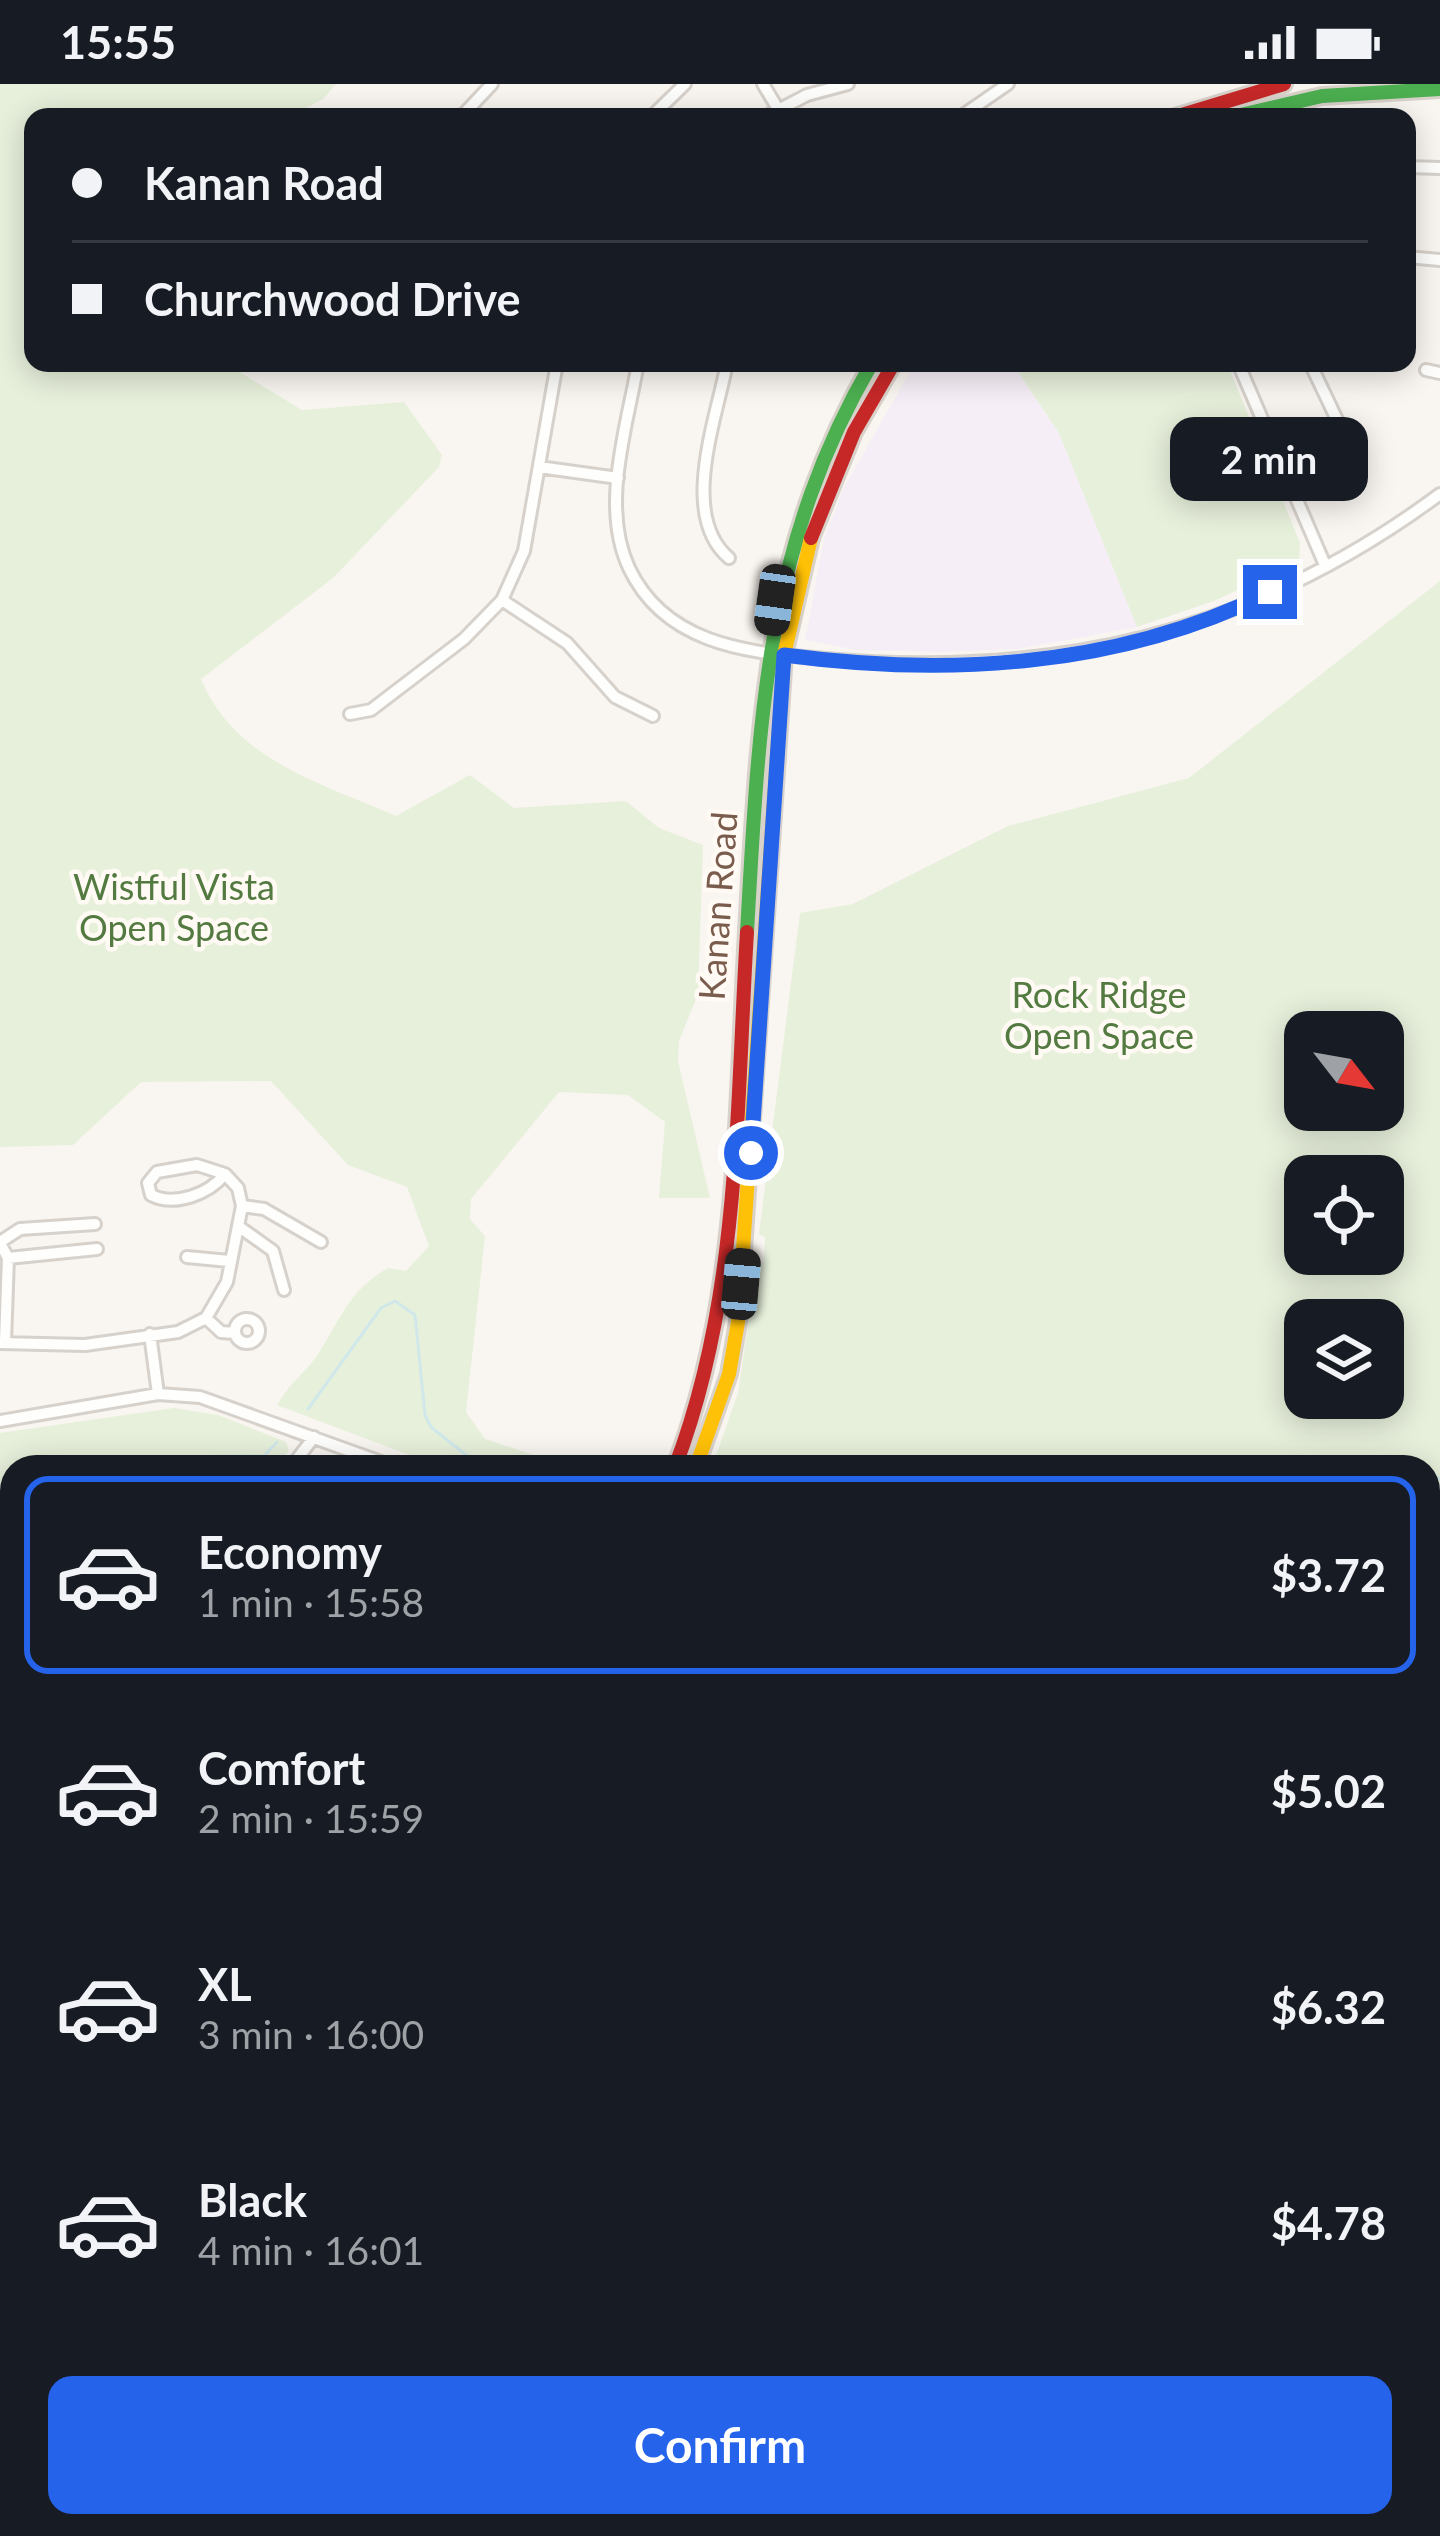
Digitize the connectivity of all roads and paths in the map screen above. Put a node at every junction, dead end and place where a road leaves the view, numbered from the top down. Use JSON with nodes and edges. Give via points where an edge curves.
{"nodes":[{"id":1,"x":492,"y":84,"type":"edge"},
{"id":2,"x":685,"y":84,"type":"edge"},
{"id":3,"x":848,"y":84,"type":"edge"},
{"id":4,"x":1008,"y":84,"type":"edge"},
{"id":5,"x":1284,"y":84,"type":"edge"},
{"id":6,"x":1440,"y":89,"type":"edge"},
{"id":7,"x":469,"y":108,"type":"edge"},
{"id":8,"x":660,"y":108,"type":"edge"},
{"id":9,"x":781,"y":108,"type":"edge"},
{"id":10,"x":972,"y":108,"type":"edge"},
{"id":11,"x":1205,"y":108,"type":"edge"},
{"id":12,"x":1271,"y":108,"type":"edge"},
{"id":13,"x":1426,"y":370,"type":"dead end"},
{"id":14,"x":555,"y":372,"type":"edge"},
{"id":15,"x":636,"y":372,"type":"edge"},
{"id":16,"x":725,"y":372,"type":"edge"},
{"id":17,"x":867,"y":372,"type":"edge"},
{"id":18,"x":888,"y":372,"type":"edge"},
{"id":19,"x":1242,"y":372,"type":"edge"},
{"id":20,"x":1314,"y":372,"type":"edge"},
{"id":21,"x":1440,"y":374,"type":"edge"},
{"id":22,"x":1348,"y":443,"type":"dead end"},
{"id":23,"x":539,"y":467,"type":"junction"},
{"id":24,"x":618,"y":478,"type":"junction"},
{"id":25,"x":1440,"y":494,"type":"edge"},
{"id":26,"x":729,"y":559,"type":"dead end"},
{"id":27,"x":1324,"y":566,"type":"junction"},
{"id":28,"x":502,"y":600,"type":"junction"},
{"id":29,"x":767,"y":652,"type":"junction"},
{"id":30,"x":784,"y":655,"type":"junction"},
{"id":31,"x":350,"y":715,"type":"dead end"},
{"id":32,"x":653,"y":716,"type":"dead end"},
{"id":33,"x":225,"y":1174,"type":"junction"},
{"id":34,"x":242,"y":1206,"type":"junction"},
{"id":35,"x":95,"y":1224,"type":"dead end"},
{"id":36,"x":238,"y":1226,"type":"junction"},
{"id":37,"x":0,"y":1242,"type":"edge"},
{"id":38,"x":320,"y":1242,"type":"dead end"},
{"id":39,"x":97,"y":1249,"type":"dead end"},
{"id":40,"x":187,"y":1257,"type":"dead end"},
{"id":41,"x":8,"y":1258,"type":"junction"},
{"id":42,"x":229,"y":1261,"type":"junction"},
{"id":43,"x":284,"y":1290,"type":"dead end"},
{"id":44,"x":206,"y":1318,"type":"junction"},
{"id":45,"x":235,"y":1333,"type":"dead end"},
{"id":46,"x":149,"y":1334,"type":"junction"},
{"id":47,"x":2,"y":1343,"type":"edge"},
{"id":48,"x":158,"y":1394,"type":"junction"},
{"id":49,"x":0,"y":1421,"type":"edge"},
{"id":50,"x":314,"y":1437,"type":"junction"},
{"id":51,"x":300,"y":1455,"type":"edge"},
{"id":52,"x":363,"y":1455,"type":"edge"},
{"id":53,"x":680,"y":1455,"type":"edge"},
{"id":54,"x":700,"y":1455,"type":"edge"}],
"edges":[{"from":1,"to":7,"type":"street"},
{"from":2,"to":8,"type":"street"},
{"from":3,"to":9,"type":"street"},
{"from":4,"to":10,"type":"street"},
{"from":5,"to":11,"type":"main road"},
{"from":6,"to":12,"type":"main road","via":[[1322,96]]},
{"from":13,"to":21,"type":"street"},
{"from":14,"to":23,"type":"street"},
{"from":15,"to":24,"type":"street"},
{"from":16,"to":26,"type":"street","via":[[702,505],[710,543]]},
{"from":17,"to":29,"type":"main road","name":"Kanan Road","via":[[803,496]]},
{"from":18,"to":30,"type":"main road","name":"Kanan Road","via":[[820,506]]},
{"from":19,"to":27,"type":"street"},
{"from":20,"to":22,"type":"street"},
{"from":23,"to":24,"type":"street"},
{"from":23,"to":28,"type":"street","via":[[524,551]]},
{"from":24,"to":29,"type":"street","via":[[620,542],[651,603],[706,640]]},
{"from":25,"to":27,"type":"street"},
{"from":27,"to":30,"type":"street","via":[[1188,626],[1054,658],[922,667]]},
{"from":28,"to":31,"type":"street","via":[[371,710]]},
{"from":28,"to":32,"type":"street","via":[[567,643],[629,708]]},
{"from":29,"to":30,"type":"street"},
{"from":29,"to":53,"type":"main road","name":"Kanan Road","via":[[720,1312]]},
{"from":30,"to":54,"type":"main road","name":"Kanan Road","via":[[738,1322]]},
{"from":33,"to":33,"type":"street","via":[[197,1165],[157,1172],[148,1190],[160,1200],[205,1193]]},
{"from":33,"to":34,"type":"street"},
{"from":34,"to":36,"type":"street"},
{"from":34,"to":38,"type":"street","via":[[264,1209]]},
{"from":35,"to":37,"type":"street","via":[[20,1228]]},
{"from":36,"to":42,"type":"street"},
{"from":36,"to":43,"type":"street","via":[[273,1250]]},
{"from":37,"to":41,"type":"street"},
{"from":39,"to":41,"type":"street"},
{"from":40,"to":42,"type":"street"},
{"from":41,"to":47,"type":"street"},
{"from":42,"to":44,"type":"street","via":[[223,1298]]},
{"from":44,"to":45,"type":"street"},
{"from":44,"to":46,"type":"street"},
{"from":46,"to":47,"type":"street","via":[[85,1346]]},
{"from":46,"to":48,"type":"street"},
{"from":48,"to":49,"type":"street"},
{"from":48,"to":50,"type":"street","via":[[224,1403]]},
{"from":50,"to":51,"type":"street"},
{"from":50,"to":52,"type":"street"}]}
